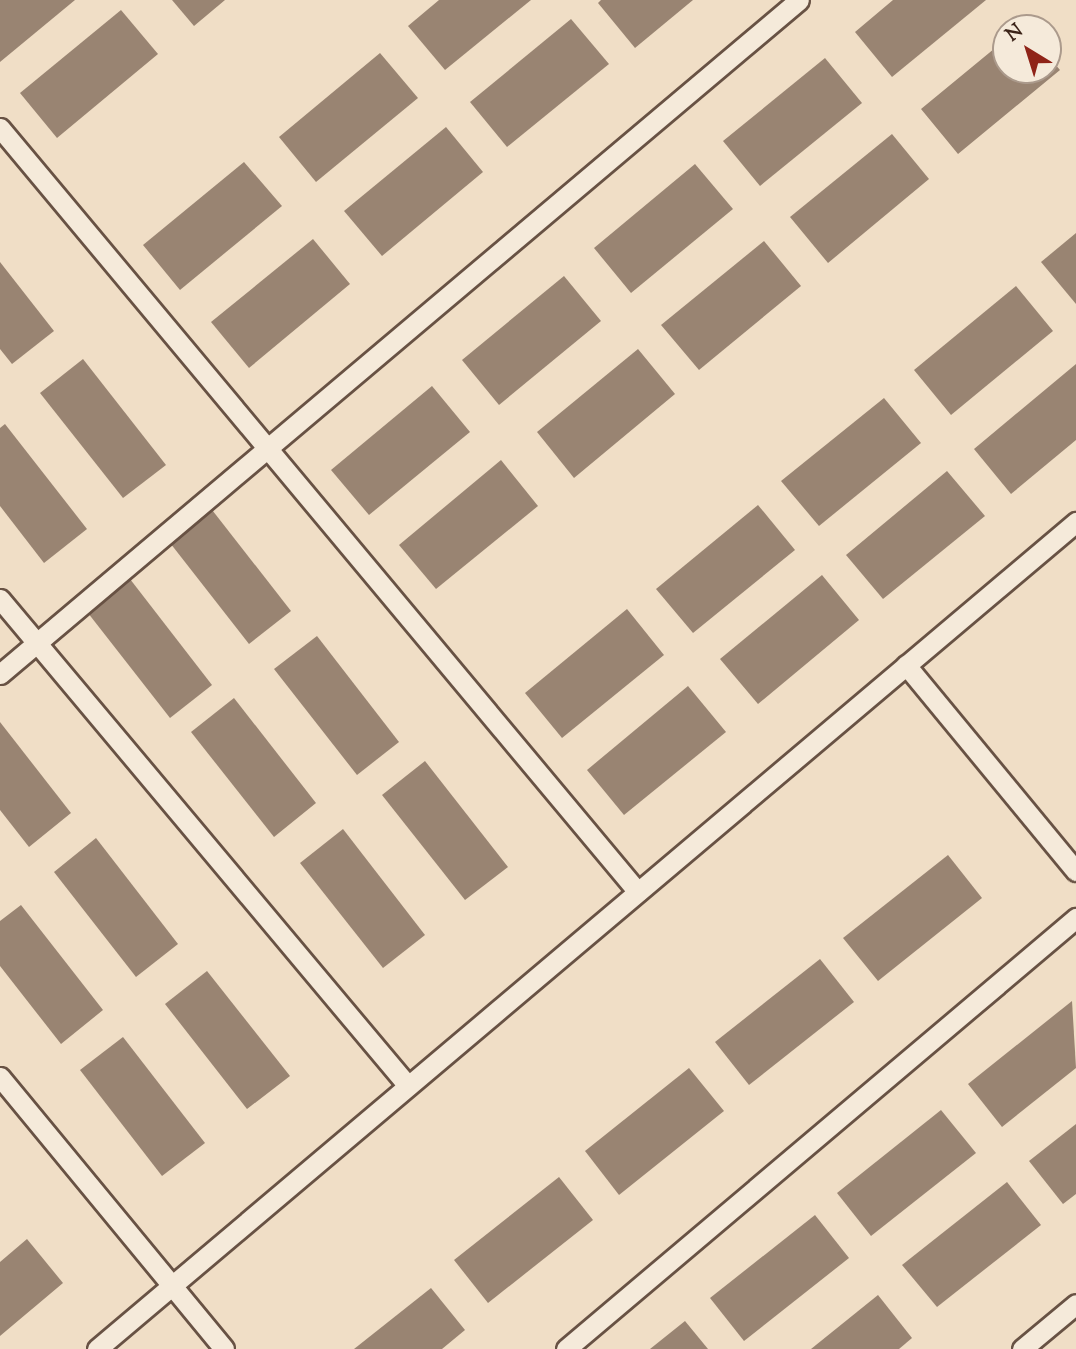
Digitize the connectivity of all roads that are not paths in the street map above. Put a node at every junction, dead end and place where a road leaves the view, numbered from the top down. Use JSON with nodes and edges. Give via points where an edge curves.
{"nodes":[{"id":1,"x":799,"y":0,"type":"edge"},
{"id":2,"x":0,"y":128,"type":"edge"},
{"id":3,"x":268,"y":448,"type":"junction"},
{"id":4,"x":1076,"y":522,"type":"edge"},
{"id":5,"x":0,"y":599,"type":"edge"},
{"id":6,"x":37,"y":643,"type":"junction"},
{"id":7,"x":906,"y":665,"type":"junction"},
{"id":8,"x":0,"y":674,"type":"edge"},
{"id":9,"x":1076,"y":871,"type":"edge"},
{"id":10,"x":638,"y":892,"type":"junction"},
{"id":11,"x":1076,"y":918,"type":"edge"},
{"id":12,"x":0,"y":1077,"type":"edge"},
{"id":13,"x":408,"y":1086,"type":"junction"},
{"id":14,"x":172,"y":1286,"type":"junction"},
{"id":15,"x":1076,"y":1304,"type":"edge"},
{"id":16,"x":97,"y":1349,"type":"edge"},
{"id":17,"x":223,"y":1349,"type":"edge"},
{"id":18,"x":566,"y":1349,"type":"edge"},
{"id":19,"x":1022,"y":1349,"type":"edge"}],
"edges":[{"from":1,"to":3,"type":"lane"},
{"from":2,"to":3,"type":"lane"},
{"from":3,"to":6,"type":"lane"},
{"from":3,"to":10,"type":"lane"},
{"from":4,"to":7,"type":"lane"},
{"from":5,"to":6,"type":"lane"},
{"from":6,"to":8,"type":"lane"},
{"from":6,"to":13,"type":"lane"},
{"from":7,"to":9,"type":"lane"},
{"from":7,"to":10,"type":"lane"},
{"from":10,"to":13,"type":"lane"},
{"from":11,"to":18,"type":"lane"},
{"from":12,"to":14,"type":"lane"},
{"from":13,"to":14,"type":"lane"},
{"from":14,"to":16,"type":"lane"},
{"from":14,"to":17,"type":"lane"},
{"from":15,"to":19,"type":"lane"}]}
